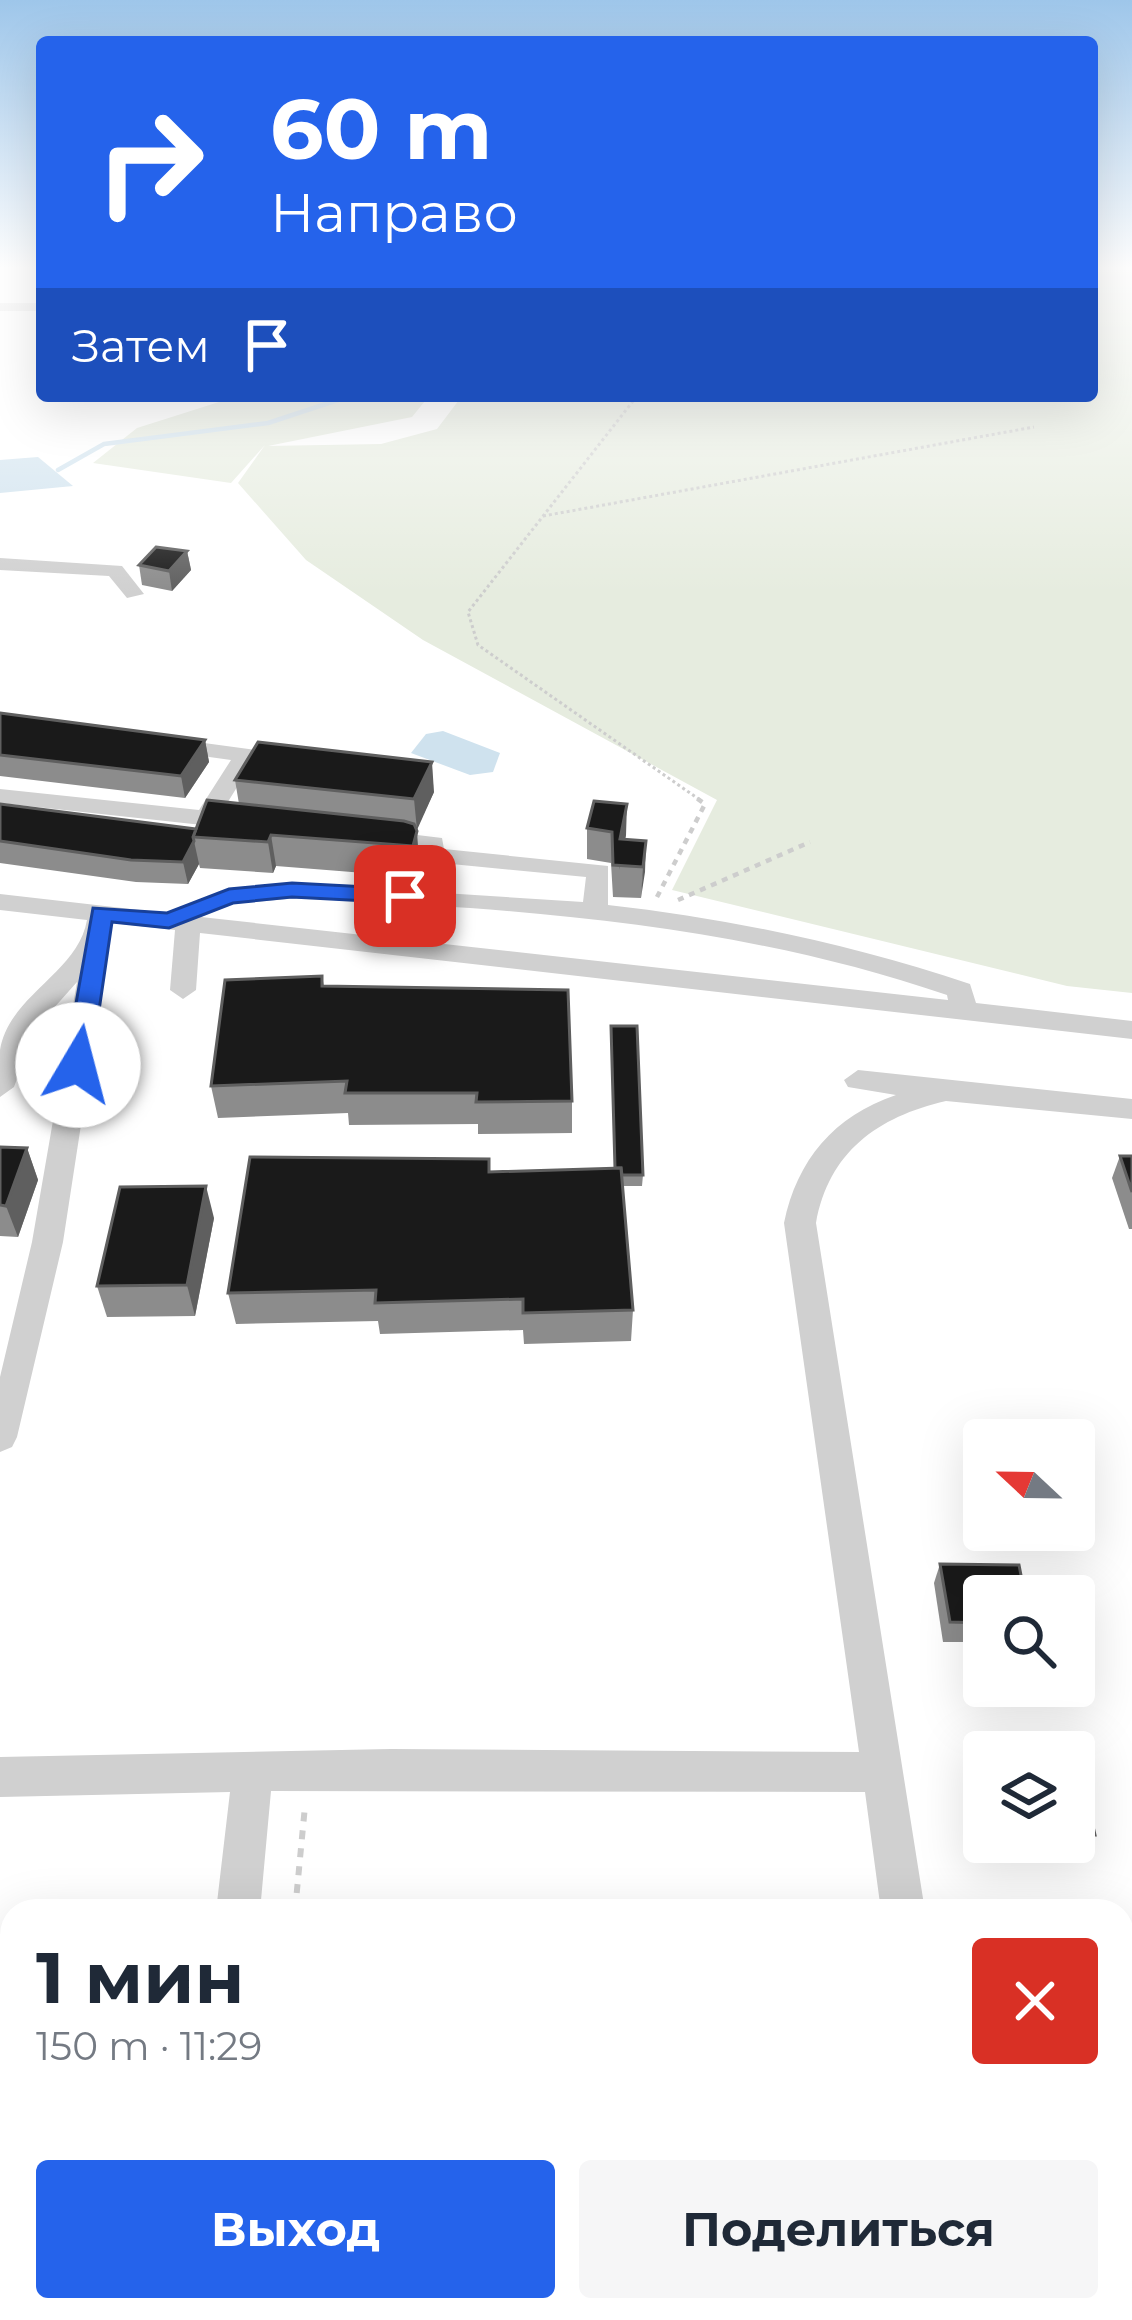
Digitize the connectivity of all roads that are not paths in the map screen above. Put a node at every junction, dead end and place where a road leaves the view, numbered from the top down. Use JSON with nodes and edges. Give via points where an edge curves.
{"nodes":[{"id":1,"x":0,"y":564,"type":"edge"},
{"id":2,"x":134,"y":594,"type":"dead end"},
{"id":3,"x":134,"y":741,"type":"edge"},
{"id":4,"x":245,"y":755,"type":"junction"},
{"id":5,"x":308,"y":764,"type":"edge"},
{"id":6,"x":0,"y":796,"type":"edge"},
{"id":7,"x":206,"y":818,"type":"junction"},
{"id":8,"x":274,"y":826,"type":"edge"},
{"id":9,"x":342,"y":833,"type":"edge"},
{"id":10,"x":0,"y":902,"type":"edge"},
{"id":11,"x":595,"y":908,"type":"junction"},
{"id":12,"x":178,"y":922,"type":"junction"},
{"id":13,"x":99,"y":928,"type":"junction"},
{"id":14,"x":184,"y":990,"type":"dead end"},
{"id":15,"x":963,"y":1011,"type":"junction"},
{"id":16,"x":1132,"y":1030,"type":"edge"},
{"id":17,"x":858,"y":1080,"type":"dead end"},
{"id":18,"x":0,"y":1087,"type":"edge"},
{"id":19,"x":946,"y":1091,"type":"junction"},
{"id":20,"x":1132,"y":1109,"type":"edge"},
{"id":21,"x":0,"y":1437,"type":"edge"},
{"id":22,"x":253,"y":1771,"type":"junction"},
{"id":23,"x":879,"y":1772,"type":"junction"},
{"id":24,"x":0,"y":1778,"type":"edge"},
{"id":25,"x":239,"y":1899,"type":"edge"},
{"id":26,"x":901,"y":1899,"type":"edge"}],
"edges":[{"from":1,"to":2,"type":"street","via":[[115,570]]},
{"from":3,"to":4,"type":"street"},
{"from":4,"to":5,"type":"street"},
{"from":4,"to":7,"type":"street"},
{"from":6,"to":7,"type":"street"},
{"from":7,"to":8,"type":"street"},
{"from":9,"to":11,"type":"street","via":[[433,843],[430,855],[599,871]]},
{"from":10,"to":13,"type":"street"},
{"from":11,"to":12,"type":"street","via":[[292,890],[229,896]]},
{"from":11,"to":15,"type":"street","via":[[915,973],[960,990]]},
{"from":12,"to":13,"type":"street"},
{"from":12,"to":14,"type":"street"},
{"from":12,"to":15,"type":"street"},
{"from":13,"to":18,"type":"street","via":[[23,1025]]},
{"from":13,"to":21,"type":"street","via":[[60,1187]]},
{"from":15,"to":16,"type":"street"},
{"from":17,"to":19,"type":"street"},
{"from":19,"to":20,"type":"street"},
{"from":19,"to":23,"type":"street","via":[[892,1105],[841,1136],[802,1198]]},
{"from":22,"to":23,"type":"street"},
{"from":22,"to":24,"type":"street"},
{"from":22,"to":25,"type":"street"},
{"from":23,"to":26,"type":"street"}]}
